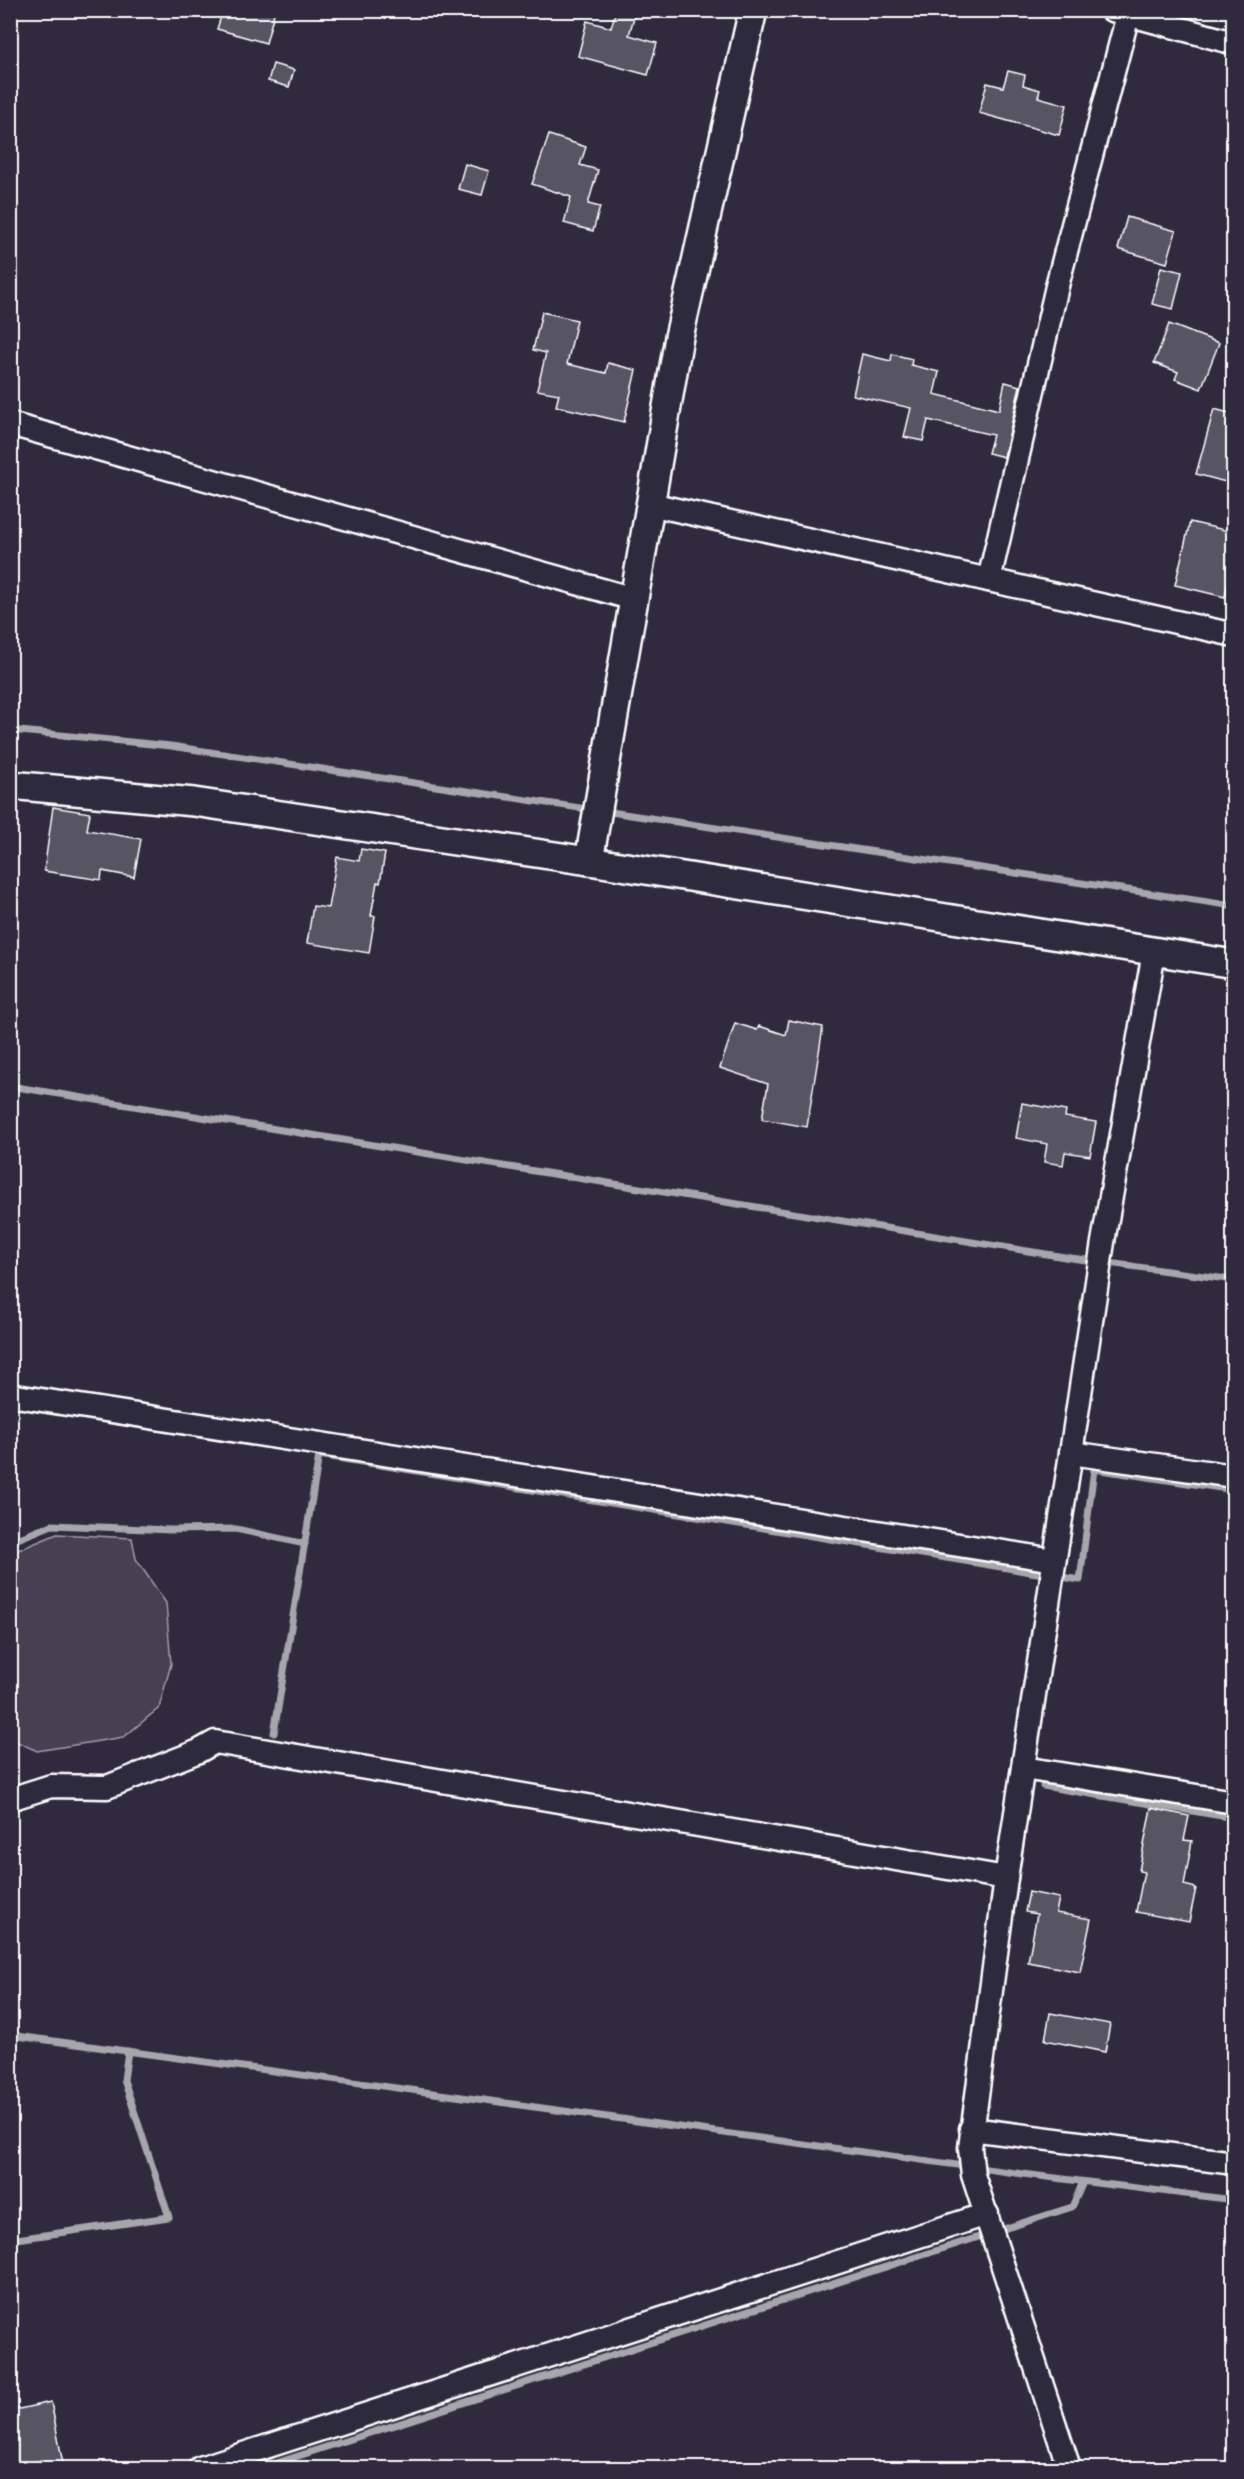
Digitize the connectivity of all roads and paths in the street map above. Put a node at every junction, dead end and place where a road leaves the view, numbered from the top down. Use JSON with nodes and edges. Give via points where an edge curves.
{"nodes":[{"id":1,"x":753,"y":10,"type":"edge"},
{"id":2,"x":1120,"y":13,"type":"edge"},
{"id":3,"x":1233,"y":43,"type":"edge"},
{"id":4,"x":10,"y":424,"type":"edge"},
{"id":5,"x":650,"y":504,"type":"junction"},
{"id":6,"x":989,"y":580,"type":"junction"},
{"id":7,"x":634,"y":599,"type":"junction"},
{"id":8,"x":1233,"y":635,"type":"edge"},
{"id":9,"x":10,"y":785,"type":"edge"},
{"id":10,"x":589,"y":861,"type":"junction"},
{"id":11,"x":1154,"y":952,"type":"junction"},
{"id":12,"x":1233,"y":964,"type":"edge"},
{"id":13,"x":10,"y":1395,"type":"edge"},
{"id":14,"x":1071,"y":1453,"type":"junction"},
{"id":15,"x":1233,"y":1476,"type":"edge"},
{"id":16,"x":1053,"y":1570,"type":"junction"},
{"id":17,"x":1023,"y":1768,"type":"junction"},
{"id":18,"x":10,"y":1799,"type":"edge"},
{"id":19,"x":1233,"y":1802,"type":"edge"},
{"id":20,"x":1006,"y":1878,"type":"junction"},
{"id":21,"x":970,"y":2138,"type":"junction"},
{"id":22,"x":1233,"y":2163,"type":"edge"},
{"id":23,"x":991,"y":2226,"type":"junction"},
{"id":24,"x":200,"y":2469,"type":"edge"},
{"id":25,"x":1069,"y":2469,"type":"edge"}],
"edges":[{"from":1,"to":5,"type":"street","via":[[679,337]]},
{"from":2,"to":3,"type":"street"},
{"from":2,"to":6,"type":"street"},
{"from":4,"to":7,"type":"street"},
{"from":5,"to":6,"type":"street"},
{"from":5,"to":7,"type":"street"},
{"from":6,"to":8,"type":"street"},
{"from":7,"to":10,"type":"street"},
{"from":9,"to":10,"type":"street","via":[[194,802]]},
{"from":10,"to":11,"type":"street"},
{"from":11,"to":12,"type":"street"},
{"from":11,"to":14,"type":"street"},
{"from":13,"to":16,"type":"street"},
{"from":14,"to":15,"type":"street"},
{"from":14,"to":16,"type":"street"},
{"from":16,"to":17,"type":"street"},
{"from":17,"to":19,"type":"street"},
{"from":17,"to":20,"type":"street"},
{"from":18,"to":20,"type":"street","via":[[51,1785],[107,1787],[215,1742]]},
{"from":20,"to":21,"type":"street"},
{"from":21,"to":22,"type":"street"},
{"from":21,"to":23,"type":"street","via":[[973,2175]]},
{"from":23,"to":24,"type":"street"},
{"from":23,"to":25,"type":"street"}]}
